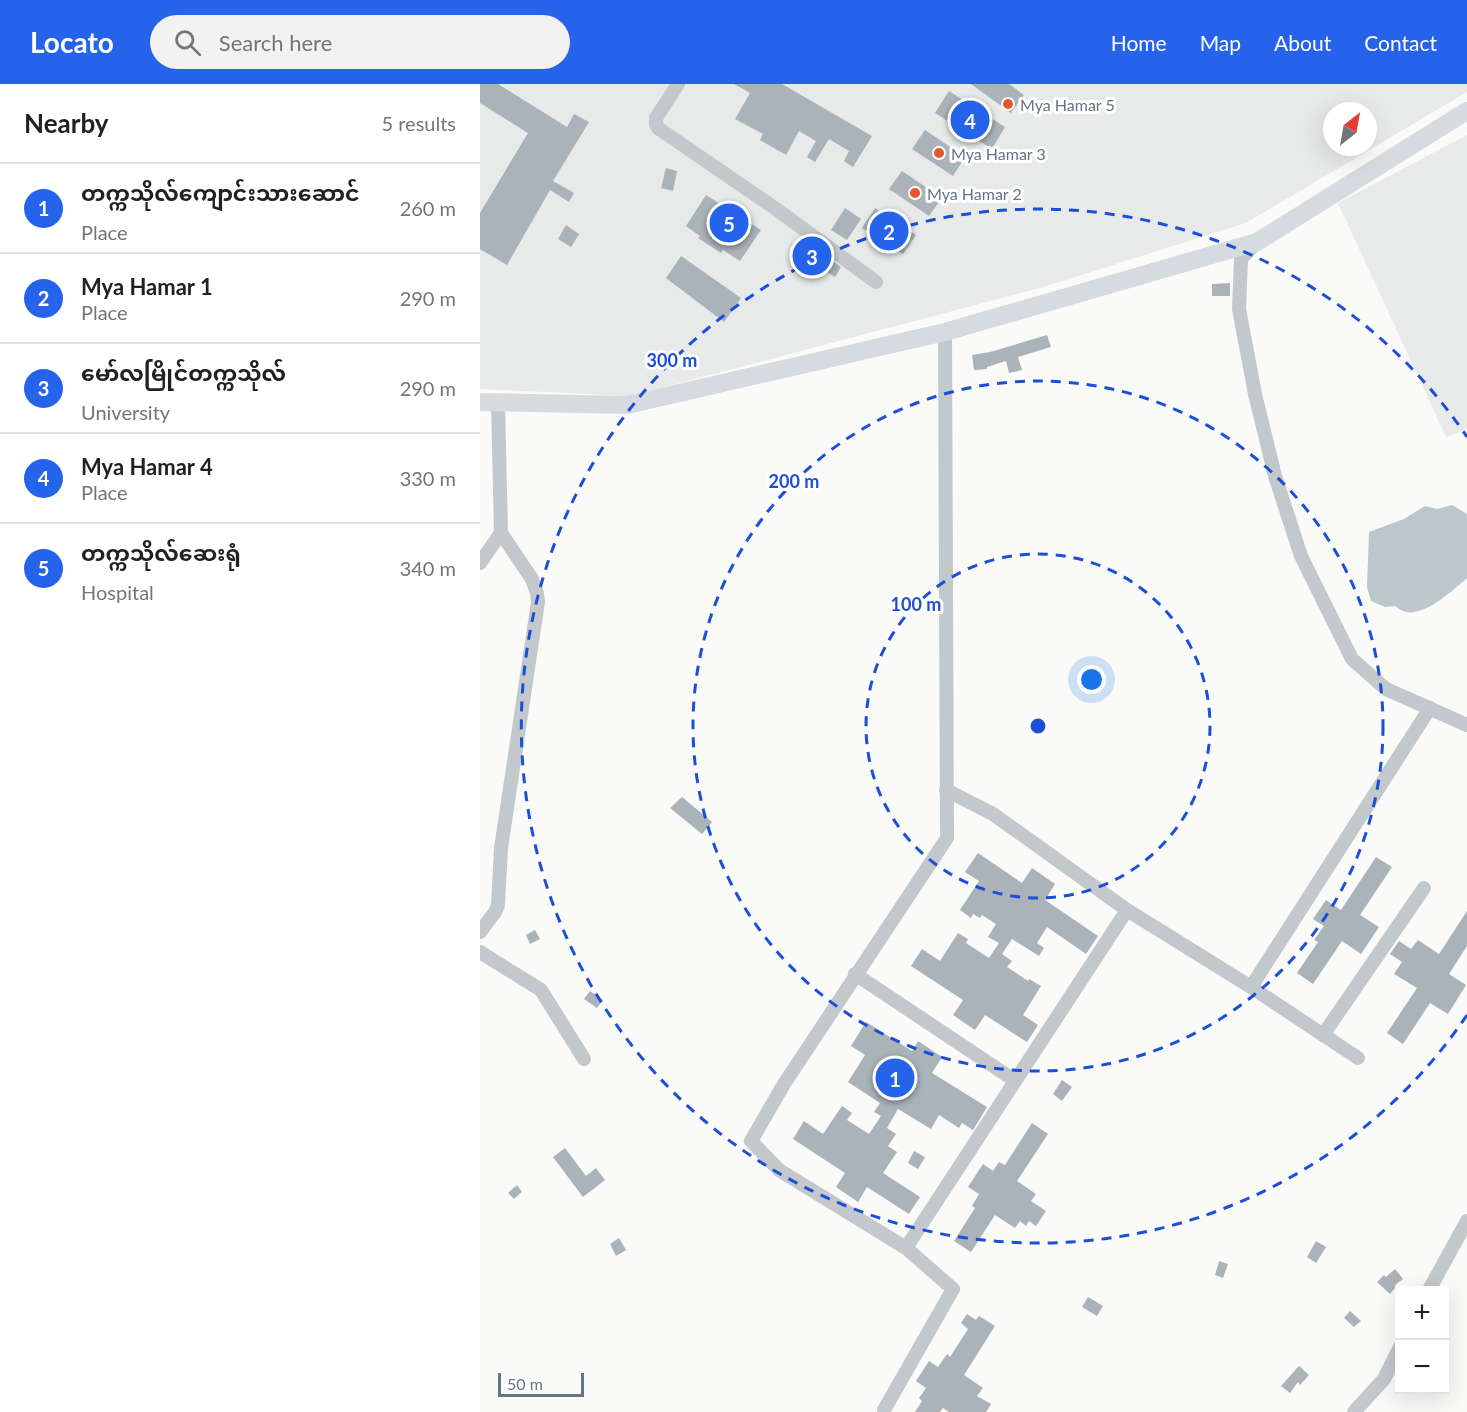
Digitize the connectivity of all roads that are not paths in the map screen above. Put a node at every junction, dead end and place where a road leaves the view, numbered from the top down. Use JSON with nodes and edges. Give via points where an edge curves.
{"nodes":[{"id":1,"x":678,"y":84,"type":"edge"},
{"id":2,"x":1467,"y":111,"type":"edge"},
{"id":3,"x":1257,"y":242,"type":"junction"},
{"id":4,"x":876,"y":282,"type":"dead end"},
{"id":5,"x":945,"y":332,"type":"junction"},
{"id":6,"x":480,"y":402,"type":"edge"},
{"id":7,"x":498,"y":403,"type":"junction"},
{"id":8,"x":501,"y":533,"type":"junction"},
{"id":9,"x":480,"y":563,"type":"edge"},
{"id":10,"x":1430,"y":708,"type":"junction"},
{"id":11,"x":1467,"y":725,"type":"edge"},
{"id":12,"x":946,"y":789,"type":"junction"},
{"id":13,"x":1424,"y":888,"type":"dead end"},
{"id":14,"x":1127,"y":910,"type":"junction"},
{"id":15,"x":480,"y":933,"type":"edge"},
{"id":16,"x":480,"y":952,"type":"edge"},
{"id":17,"x":855,"y":974,"type":"junction"},
{"id":18,"x":1251,"y":987,"type":"junction"},
{"id":19,"x":1323,"y":1035,"type":"junction"},
{"id":20,"x":1358,"y":1058,"type":"dead end"},
{"id":21,"x":584,"y":1059,"type":"dead end"},
{"id":22,"x":1014,"y":1080,"type":"junction"},
{"id":23,"x":1467,"y":1221,"type":"edge"},
{"id":24,"x":906,"y":1248,"type":"junction"},
{"id":25,"x":1430,"y":1286,"type":"edge"},
{"id":26,"x":1395,"y":1357,"type":"edge"},
{"id":27,"x":884,"y":1410,"type":"dead end"},
{"id":28,"x":1354,"y":1412,"type":"edge"}],
"edges":[{"from":1,"to":4,"type":"street","via":[[657,118],[658,128]]},
{"from":2,"to":3,"type":"main road"},
{"from":3,"to":5,"type":"main road"},
{"from":3,"to":10,"type":"street","via":[[1242,259],[1239,309],[1275,476],[1301,556],[1353,659],[1386,689]]},
{"from":5,"to":7,"type":"main road","via":[[627,405]]},
{"from":5,"to":12,"type":"street"},
{"from":6,"to":7,"type":"main road"},
{"from":7,"to":8,"type":"street"},
{"from":8,"to":9,"type":"street"},
{"from":8,"to":15,"type":"street","via":[[532,579],[538,602],[501,848],[498,905]]},
{"from":10,"to":11,"type":"street"},
{"from":10,"to":18,"type":"street"},
{"from":12,"to":14,"type":"street","via":[[993,814]]},
{"from":12,"to":17,"type":"street","via":[[946,838]]},
{"from":13,"to":19,"type":"street"},
{"from":14,"to":18,"type":"street"},
{"from":14,"to":22,"type":"street"},
{"from":16,"to":21,"type":"street","via":[[541,990]]},
{"from":17,"to":22,"type":"street"},
{"from":17,"to":24,"type":"street","via":[[751,1141],[779,1170]]},
{"from":18,"to":19,"type":"street"},
{"from":19,"to":20,"type":"street"},
{"from":22,"to":24,"type":"street"},
{"from":23,"to":25,"type":"street"},
{"from":24,"to":27,"type":"street","via":[[953,1289]]},
{"from":26,"to":28,"type":"street","via":[[1384,1379]]}]}
